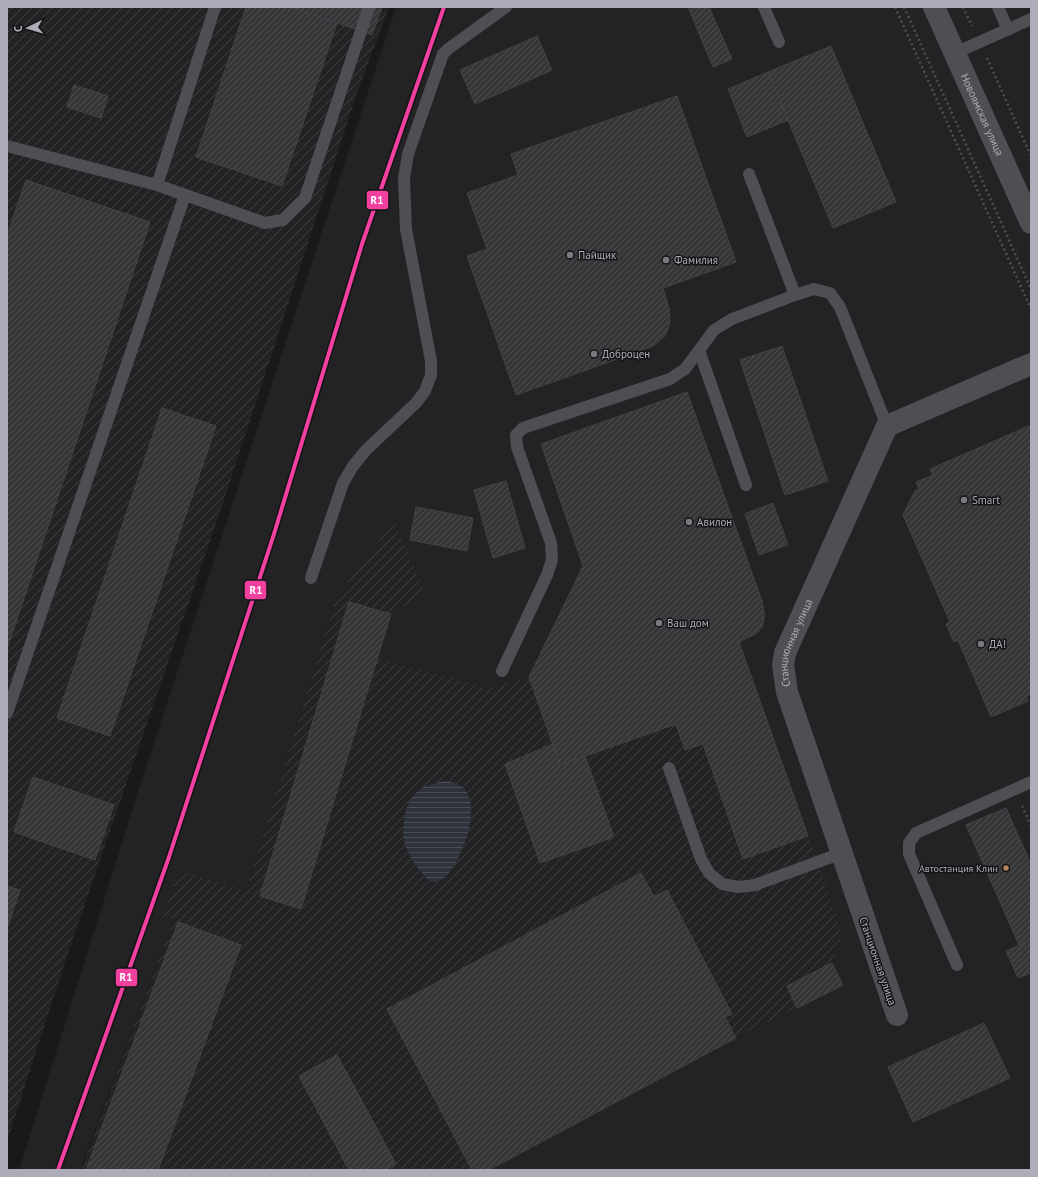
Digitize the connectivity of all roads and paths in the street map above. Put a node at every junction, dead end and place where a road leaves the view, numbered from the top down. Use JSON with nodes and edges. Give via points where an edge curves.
{"nodes":[{"id":1,"x":215,"y":7,"type":"edge"},
{"id":2,"x":369,"y":7,"type":"edge"},
{"id":3,"x":506,"y":7,"type":"edge"},
{"id":4,"x":764,"y":7,"type":"edge"},
{"id":5,"x":895,"y":7,"type":"edge"},
{"id":6,"x":904,"y":7,"type":"edge"},
{"id":7,"x":934,"y":7,"type":"edge"},
{"id":8,"x":964,"y":7,"type":"edge"},
{"id":9,"x":998,"y":7,"type":"edge"},
{"id":10,"x":1031,"y":19,"type":"edge"},
{"id":11,"x":1008,"y":30,"type":"junction"},
{"id":12,"x":779,"y":42,"type":"dead end"},
{"id":13,"x":980,"y":42,"type":"junction"},
{"id":14,"x":954,"y":53,"type":"junction"},
{"id":15,"x":7,"y":146,"type":"edge"},
{"id":16,"x":1031,"y":156,"type":"edge"},
{"id":17,"x":749,"y":174,"type":"dead end"},
{"id":18,"x":156,"y":185,"type":"junction"},
{"id":19,"x":185,"y":195,"type":"junction"},
{"id":20,"x":1031,"y":223,"type":"edge"},
{"id":21,"x":1031,"y":289,"type":"edge"},
{"id":22,"x":795,"y":295,"type":"junction"},
{"id":23,"x":1031,"y":309,"type":"edge"},
{"id":24,"x":699,"y":350,"type":"junction"},
{"id":25,"x":1031,"y":364,"type":"edge"},
{"id":26,"x":887,"y":426,"type":"junction"},
{"id":27,"x":746,"y":485,"type":"dead end"},
{"id":28,"x":311,"y":578,"type":"dead end"},
{"id":29,"x":502,"y":671,"type":"dead end"},
{"id":30,"x":7,"y":713,"type":"edge"},
{"id":31,"x":669,"y":768,"type":"dead end"},
{"id":32,"x":1031,"y":782,"type":"edge"},
{"id":33,"x":842,"y":853,"type":"junction"},
{"id":34,"x":957,"y":965,"type":"dead end"},
{"id":35,"x":897,"y":1015,"type":"dead end"}],
"edges":[{"from":1,"to":18,"type":"lane"},
{"from":2,"to":19,"type":"lane","via":[[305,198],[283,220],[265,223]]},
{"from":3,"to":28,"type":"lane","via":[[443,54],[408,154],[404,178],[406,229],[431,361],[431,376],[425,391],[416,403],[366,450],[353,466],[343,483]]},
{"from":4,"to":12,"type":"lane"},
{"from":5,"to":23,"type":"path"},
{"from":6,"to":21,"type":"path"},
{"from":7,"to":14,"type":"street","name":"Новоямская улица"},
{"from":8,"to":13,"type":"path"},
{"from":9,"to":11,"type":"lane"},
{"from":10,"to":11,"type":"lane"},
{"from":11,"to":13,"type":"lane"},
{"from":13,"to":14,"type":"lane"},
{"from":13,"to":16,"type":"path"},
{"from":14,"to":20,"type":"street","name":"Новоямская улица"},
{"from":15,"to":18,"type":"lane"},
{"from":17,"to":22,"type":"lane"},
{"from":18,"to":19,"type":"lane"},
{"from":19,"to":30,"type":"lane"},
{"from":22,"to":24,"type":"lane","via":[[732,319],[714,330]]},
{"from":22,"to":26,"type":"lane","via":[[814,289],[830,293],[840,307]]},
{"from":24,"to":27,"type":"lane"},
{"from":24,"to":29,"type":"lane","via":[[685,369],[670,379],[523,428],[516,435],[517,447],[551,543],[552,560]]},
{"from":25,"to":26,"type":"street"},
{"from":26,"to":33,"type":"street","name":"Станционная улица","via":[[785,653],[783,665],[787,692]]},
{"from":31,"to":33,"type":"lane","via":[[701,859],[709,873],[722,884],[738,887],[755,884]]},
{"from":32,"to":34,"type":"lane","via":[[916,833],[909,843],[909,854]]},
{"from":33,"to":35,"type":"street","name":"Станционная улица"}]}
